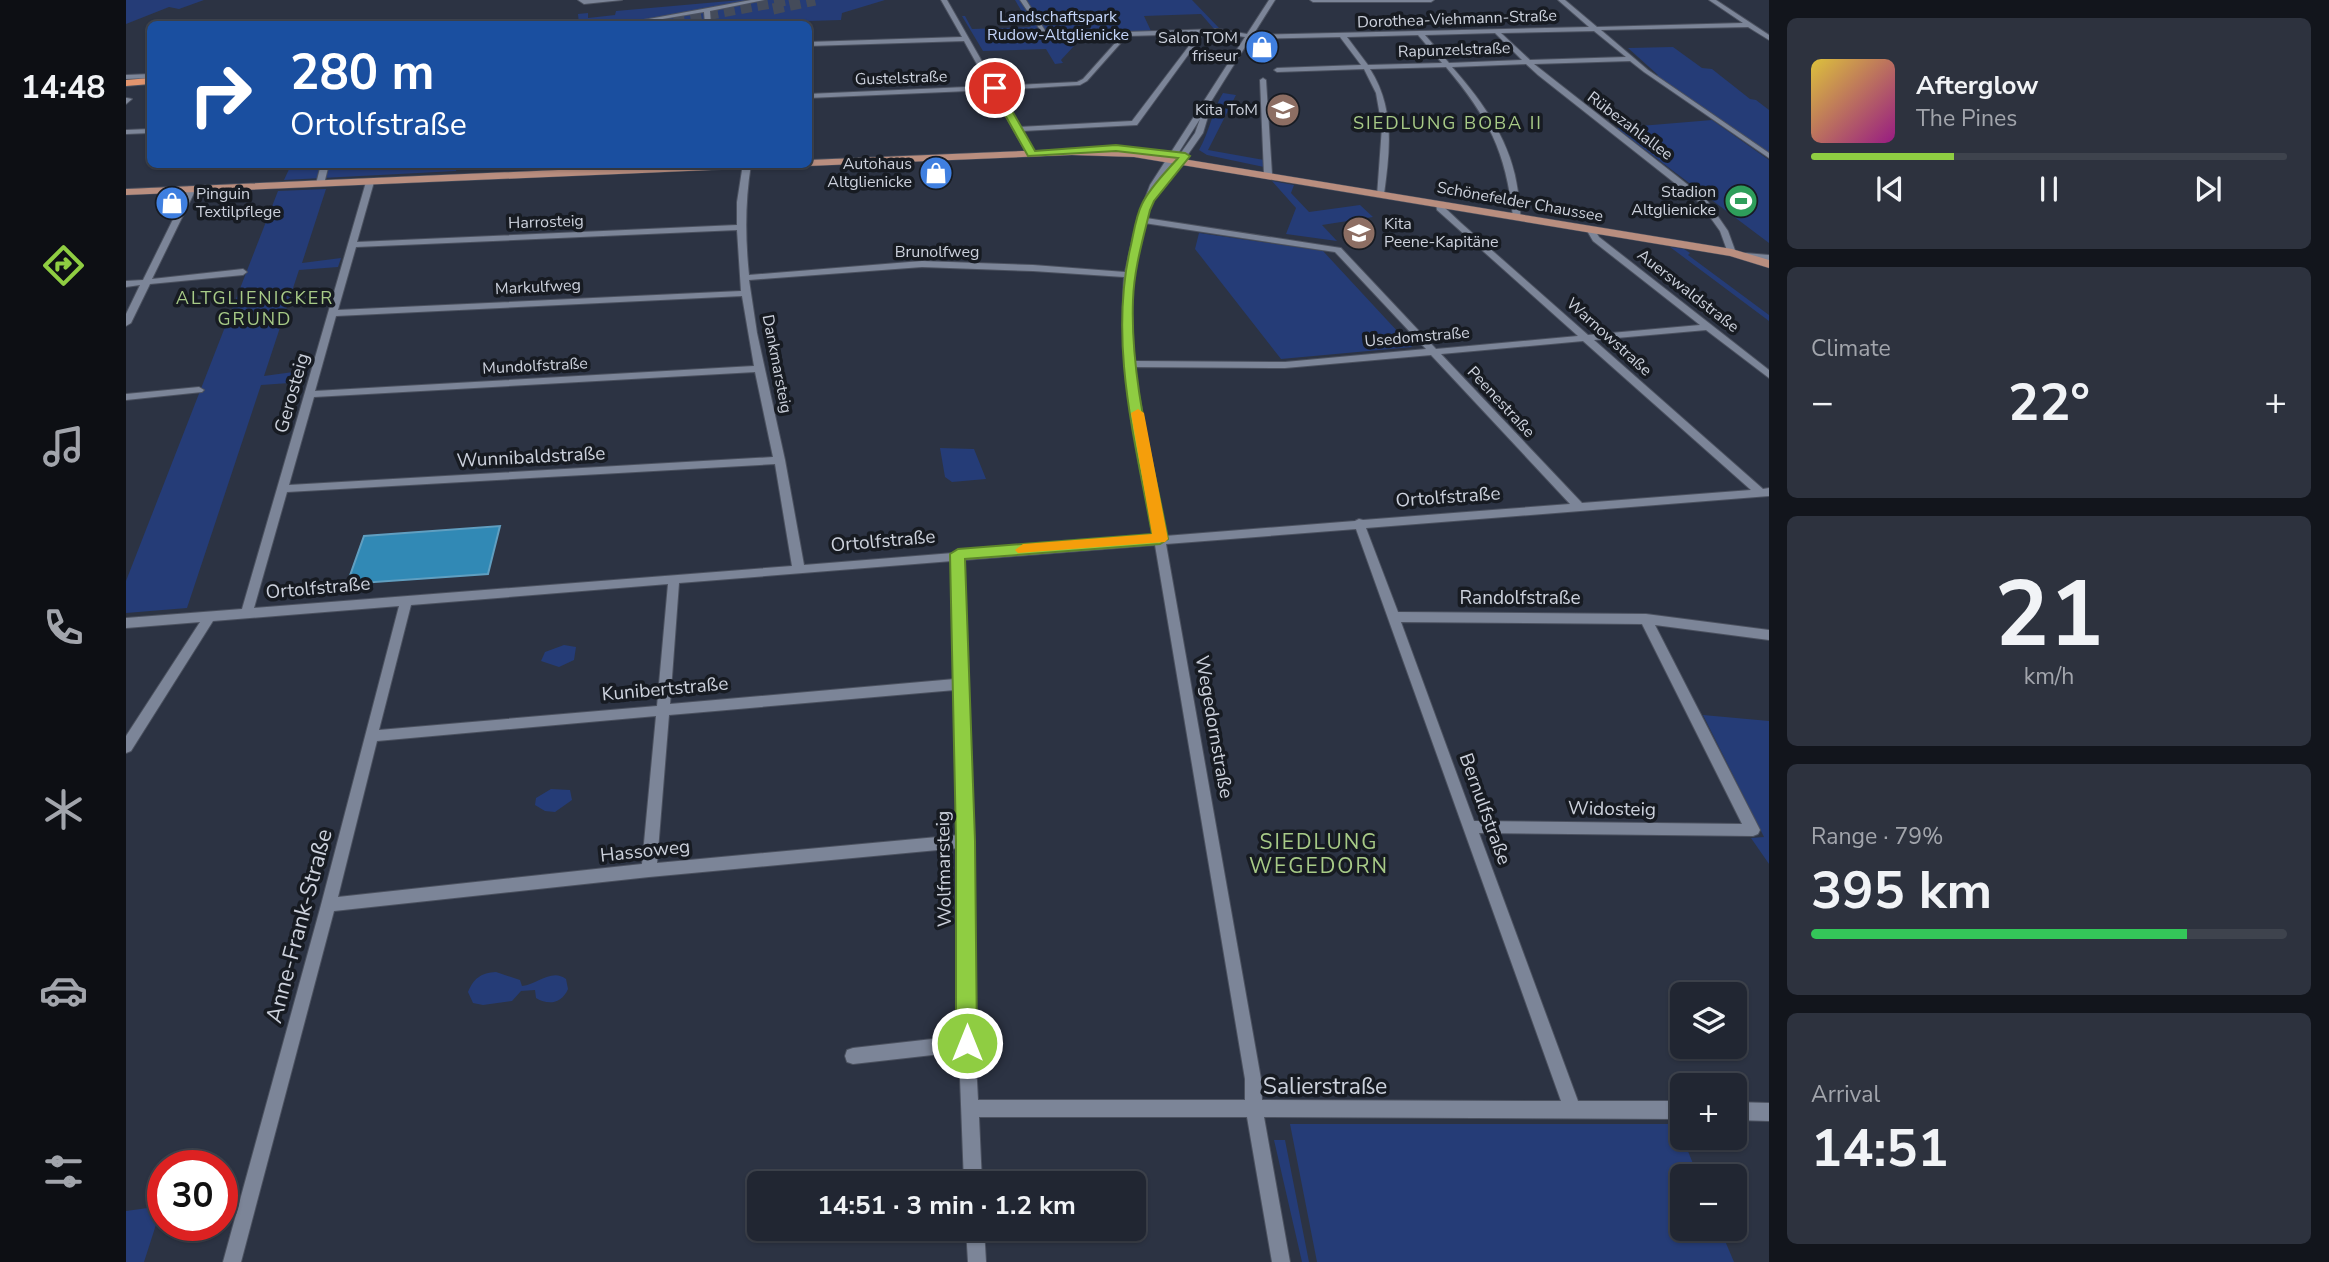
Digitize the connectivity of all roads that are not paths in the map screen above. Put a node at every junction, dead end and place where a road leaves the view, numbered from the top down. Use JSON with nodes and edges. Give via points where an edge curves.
{"nodes":[{"id":1,"x":581,"y":0,"type":"edge"},
{"id":2,"x":617,"y":0,"type":"edge"},
{"id":3,"x":761,"y":0,"type":"tunnel mouth"},
{"id":4,"x":943,"y":0,"type":"edge"},
{"id":5,"x":1023,"y":0,"type":"edge"},
{"id":6,"x":1272,"y":0,"type":"edge"},
{"id":7,"x":1313,"y":0,"type":"edge"},
{"id":8,"x":1431,"y":0,"type":"edge"},
{"id":9,"x":1561,"y":0,"type":"edge"},
{"id":10,"x":1712,"y":0,"type":"edge"},
{"id":11,"x":707,"y":10,"type":"junction"},
{"id":12,"x":614,"y":11,"type":"dead end"},
{"id":13,"x":643,"y":21,"type":"edge"},
{"id":14,"x":708,"y":21,"type":"edge"},
{"id":15,"x":1750,"y":25,"type":"junction"},
{"id":16,"x":1596,"y":29,"type":"junction"},
{"id":17,"x":1199,"y":31,"type":"junction"},
{"id":18,"x":1497,"y":32,"type":"junction"},
{"id":19,"x":1421,"y":34,"type":"junction"},
{"id":20,"x":1047,"y":36,"type":"dead end"},
{"id":21,"x":1249,"y":36,"type":"junction"},
{"id":22,"x":1343,"y":36,"type":"junction"},
{"id":23,"x":1769,"y":38,"type":"edge"},
{"id":24,"x":966,"y":39,"type":"junction"},
{"id":25,"x":812,"y":44,"type":"edge"},
{"id":26,"x":1631,"y":59,"type":"junction"},
{"id":27,"x":1527,"y":62,"type":"junction"},
{"id":28,"x":1447,"y":64,"type":"junction"},
{"id":29,"x":1368,"y":66,"type":"junction"},
{"id":30,"x":1277,"y":69,"type":"dead end"},
{"id":31,"x":147,"y":76,"type":"edge"},
{"id":32,"x":126,"y":77,"type":"edge"},
{"id":33,"x":1263,"y":80,"type":"dead end"},
{"id":34,"x":147,"y":81,"type":"edge"},
{"id":35,"x":126,"y":83,"type":"edge"},
{"id":36,"x":995,"y":88,"type":"junction"},
{"id":37,"x":147,"y":89,"type":"edge"},
{"id":38,"x":812,"y":96,"type":"edge"},
{"id":39,"x":127,"y":97,"type":"edge"},
{"id":40,"x":1206,"y":105,"type":"junction"},
{"id":41,"x":1018,"y":128,"type":"junction"},
{"id":42,"x":147,"y":131,"type":"edge"},
{"id":43,"x":126,"y":132,"type":"edge"},
{"id":44,"x":1031,"y":154,"type":"junction"},
{"id":45,"x":1769,"y":156,"type":"edge"},
{"id":46,"x":1178,"y":157,"type":"junction"},
{"id":47,"x":812,"y":163,"type":"edge"},
{"id":48,"x":324,"y":168,"type":"edge"},
{"id":49,"x":674,"y":168,"type":"edge"},
{"id":50,"x":747,"y":168,"type":"edge"},
{"id":51,"x":1266,"y":174,"type":"junction"},
{"id":52,"x":370,"y":182,"type":"junction"},
{"id":53,"x":320,"y":184,"type":"junction"},
{"id":54,"x":192,"y":189,"type":"junction"},
{"id":55,"x":126,"y":192,"type":"edge"},
{"id":56,"x":1380,"y":194,"type":"junction"},
{"id":57,"x":1440,"y":204,"type":"junction"},
{"id":58,"x":1517,"y":217,"type":"junction"},
{"id":59,"x":1141,"y":220,"type":"junction"},
{"id":60,"x":742,"y":227,"type":"junction"},
{"id":61,"x":1590,"y":229,"type":"junction"},
{"id":62,"x":351,"y":245,"type":"junction"},
{"id":63,"x":1738,"y":254,"type":"junction"},
{"id":64,"x":1769,"y":258,"type":"edge"},
{"id":65,"x":1769,"y":264,"type":"edge"},
{"id":66,"x":243,"y":272,"type":"dead end"},
{"id":67,"x":1129,"y":275,"type":"junction"},
{"id":68,"x":745,"y":278,"type":"junction"},
{"id":69,"x":146,"y":282,"type":"junction"},
{"id":70,"x":126,"y":284,"type":"edge"},
{"id":71,"x":747,"y":293,"type":"junction"},
{"id":72,"x":332,"y":313,"type":"junction"},
{"id":73,"x":126,"y":323,"type":"edge"},
{"id":74,"x":1708,"y":327,"type":"junction"},
{"id":75,"x":1584,"y":337,"type":"junction"},
{"id":76,"x":1432,"y":351,"type":"junction"},
{"id":77,"x":1129,"y":364,"type":"junction"},
{"id":78,"x":761,"y":369,"type":"junction"},
{"id":79,"x":1769,"y":375,"type":"edge"},
{"id":80,"x":199,"y":390,"type":"dead end"},
{"id":81,"x":309,"y":394,"type":"junction"},
{"id":82,"x":126,"y":397,"type":"edge"},
{"id":83,"x":780,"y":460,"type":"junction"},
{"id":84,"x":283,"y":489,"type":"junction"},
{"id":85,"x":1764,"y":492,"type":"edge"},
{"id":86,"x":1578,"y":506,"type":"junction"},
{"id":87,"x":1359,"y":523,"type":"junction"},
{"id":88,"x":1160,"y":539,"type":"junction"},
{"id":89,"x":958,"y":554,"type":"junction"},
{"id":90,"x":798,"y":567,"type":"junction"},
{"id":91,"x":674,"y":578,"type":"junction"},
{"id":92,"x":406,"y":600,"type":"junction"},
{"id":93,"x":247,"y":613,"type":"junction"},
{"id":94,"x":210,"y":616,"type":"junction"},
{"id":95,"x":1393,"y":617,"type":"junction"},
{"id":96,"x":1646,"y":619,"type":"junction"},
{"id":97,"x":126,"y":623,"type":"edge"},
{"id":98,"x":1769,"y":635,"type":"edge"},
{"id":99,"x":962,"y":684,"type":"junction"},
{"id":100,"x":663,"y":708,"type":"junction"},
{"id":101,"x":371,"y":736,"type":"junction"},
{"id":102,"x":126,"y":747,"type":"edge"},
{"id":103,"x":1470,"y":827,"type":"junction"},
{"id":104,"x":966,"y":841,"type":"junction"},
{"id":105,"x":649,"y":870,"type":"junction"},
{"id":106,"x":328,"y":905,"type":"junction"},
{"id":107,"x":967,"y":1043,"type":"junction"},
{"id":108,"x":853,"y":1056,"type":"dead end"},
{"id":109,"x":969,"y":1108,"type":"junction"},
{"id":110,"x":1572,"y":1108,"type":"junction"},
{"id":111,"x":1254,"y":1109,"type":"junction"},
{"id":112,"x":1670,"y":1110,"type":"edge"},
{"id":113,"x":1747,"y":1111,"type":"edge"},
{"id":114,"x":1769,"y":1111,"type":"edge"},
{"id":115,"x":972,"y":1171,"type":"edge"},
{"id":116,"x":976,"y":1241,"type":"edge"},
{"id":117,"x":232,"y":1262,"type":"edge"},
{"id":118,"x":977,"y":1262,"type":"edge"},
{"id":119,"x":1281,"y":1262,"type":"edge"}],
"edges":[{"from":1,"to":2,"type":"street"},
{"from":2,"to":12,"type":"street"},
{"from":3,"to":11,"type":"street"},
{"from":4,"to":24,"type":"street"},
{"from":5,"to":20,"type":"street"},
{"from":6,"to":21,"type":"street","name":"Wegedornstraße"},
{"from":7,"to":8,"type":"street"},
{"from":9,"to":16,"type":"street"},
{"from":10,"to":15,"type":"street"},
{"from":11,"to":13,"type":"street"},
{"from":11,"to":14,"type":"street"},
{"from":15,"to":16,"type":"street","name":"Dorothea-Viehmann-Straße"},
{"from":15,"to":23,"type":"street"},
{"from":16,"to":18,"type":"street","name":"Dorothea-Viehmann-Straße"},
{"from":16,"to":26,"type":"street"},
{"from":17,"to":21,"type":"street","name":"Dorothea-Viehmann-Straße"},
{"from":17,"to":36,"type":"street","name":"Gustelstraße","via":[[1122,35],[1082,83]]},
{"from":17,"to":41,"type":"street","via":[[1134,123]]},
{"from":18,"to":19,"type":"street","name":"Dorothea-Viehmann-Straße"},
{"from":18,"to":27,"type":"street","name":"Rübezahlallee"},
{"from":19,"to":22,"type":"street","name":"Dorothea-Viehmann-Straße"},
{"from":19,"to":28,"type":"street"},
{"from":21,"to":22,"type":"street","name":"Dorothea-Viehmann-Straße"},
{"from":21,"to":40,"type":"street","name":"Wegedornstraße"},
{"from":22,"to":29,"type":"street"},
{"from":24,"to":25,"type":"street"},
{"from":24,"to":36,"type":"street"},
{"from":26,"to":27,"type":"street","name":"Rapunzelstraße"},
{"from":26,"to":45,"type":"street"},
{"from":27,"to":28,"type":"street","name":"Rapunzelstraße"},
{"from":27,"to":63,"type":"street","name":"Rübezahlallee","via":[[1703,201]]},
{"from":28,"to":29,"type":"street","name":"Rapunzelstraße"},
{"from":28,"to":58,"type":"street","via":[[1481,104],[1501,138],[1514,177]]},
{"from":29,"to":30,"type":"street","name":"Rapunzelstraße"},
{"from":29,"to":56,"type":"street","via":[[1386,118],[1387,155]]},
{"from":31,"to":32,"type":"street"},
{"from":33,"to":51,"type":"street"},
{"from":34,"to":35,"type":"highway"},
{"from":36,"to":38,"type":"street","name":"Gustelstraße"},
{"from":36,"to":41,"type":"street"},
{"from":37,"to":39,"type":"highway"},
{"from":40,"to":46,"type":"street","name":"Wegedornstraße"},
{"from":40,"to":46,"type":"street","name":"Wegedornstraße","via":[[1199,133]]},
{"from":41,"to":44,"type":"street"},
{"from":42,"to":43,"type":"street"},
{"from":44,"to":46,"type":"main road","name":"Schönefelder Chaussee"},
{"from":44,"to":47,"type":"main road","name":"Schönefelder Chaussee"},
{"from":46,"to":51,"type":"main road","name":"Schönefelder Chaussee"},
{"from":46,"to":59,"type":"street","name":"Wegedornstraße"},
{"from":48,"to":53,"type":"street"},
{"from":49,"to":52,"type":"main road"},
{"from":50,"to":60,"type":"street","name":"Dankmarsteig"},
{"from":51,"to":56,"type":"main road","name":"Schönefelder Chaussee"},
{"from":52,"to":53,"type":"main road"},
{"from":52,"to":62,"type":"street","name":"Gerosteig"},
{"from":53,"to":54,"type":"main road"},
{"from":54,"to":55,"type":"main road"},
{"from":54,"to":69,"type":"street"},
{"from":56,"to":57,"type":"main road","name":"Schönefelder Chaussee"},
{"from":57,"to":58,"type":"main road","name":"Schönefelder Chaussee"},
{"from":57,"to":75,"type":"street","name":"Warnowstraße"},
{"from":58,"to":61,"type":"main road","name":"Schönefelder Chaussee"},
{"from":59,"to":67,"type":"street","name":"Wegedornstraße"},
{"from":59,"to":76,"type":"street","name":"Peenestraße","via":[[1334,248]]},
{"from":60,"to":62,"type":"street","name":"Harrosteig"},
{"from":60,"to":68,"type":"street","name":"Dankmarsteig"},
{"from":61,"to":63,"type":"main road","name":"Schönefelder Chaussee"},
{"from":61,"to":74,"type":"street","name":"Auerswaldstraße","via":[[1596,239]]},
{"from":62,"to":72,"type":"street","name":"Gerosteig"},
{"from":63,"to":64,"type":"street"},
{"from":63,"to":65,"type":"main road","name":"Schönefelder Chaussee"},
{"from":66,"to":69,"type":"street"},
{"from":67,"to":68,"type":"street","name":"Brunolfweg","via":[[922,264]]},
{"from":67,"to":77,"type":"street","name":"Wegedornstraße"},
{"from":68,"to":71,"type":"street","name":"Dankmarsteig"},
{"from":69,"to":70,"type":"street"},
{"from":69,"to":73,"type":"street"},
{"from":71,"to":72,"type":"street","name":"Markulfweg"},
{"from":71,"to":78,"type":"street","name":"Dankmarsteig"},
{"from":72,"to":81,"type":"street","name":"Gerosteig"},
{"from":74,"to":75,"type":"street","name":"Usedomstraße"},
{"from":74,"to":79,"type":"street","name":"Auerswaldstraße"},
{"from":75,"to":76,"type":"street","name":"Usedomstraße"},
{"from":75,"to":85,"type":"street","name":"Warnowstraße"},
{"from":76,"to":77,"type":"street","name":"Usedomstraße","via":[[1285,365]]},
{"from":76,"to":86,"type":"street","name":"Peenestraße"},
{"from":77,"to":88,"type":"street","name":"Wegedornstraße"},
{"from":78,"to":81,"type":"street","name":"Mundolfstraße"},
{"from":78,"to":83,"type":"street","name":"Dankmarsteig"},
{"from":80,"to":82,"type":"street"},
{"from":81,"to":84,"type":"street","name":"Gerosteig"},
{"from":83,"to":84,"type":"street","name":"Wunnibaldstraße"},
{"from":83,"to":90,"type":"street","name":"Dankmarsteig"},
{"from":84,"to":93,"type":"street","name":"Gerosteig"},
{"from":85,"to":86,"type":"street","name":"Ortolfstraße"},
{"from":86,"to":87,"type":"street","name":"Ortolfstraße"},
{"from":87,"to":88,"type":"street","name":"Ortolfstraße"},
{"from":87,"to":95,"type":"street","name":"Bernulfstraße"},
{"from":88,"to":89,"type":"street","name":"Ortolfstraße"},
{"from":88,"to":111,"type":"street","name":"Wegedornstraße","via":[[1253,1079]]},
{"from":89,"to":90,"type":"street","name":"Ortolfstraße"},
{"from":89,"to":99,"type":"street","name":"Wolfmarsteig"},
{"from":90,"to":91,"type":"street","name":"Ortolfstraße"},
{"from":91,"to":92,"type":"street","name":"Ortolfstraße"},
{"from":91,"to":100,"type":"street"},
{"from":92,"to":93,"type":"street","name":"Ortolfstraße"},
{"from":92,"to":101,"type":"street","name":"Anne-Frank-Straße"},
{"from":93,"to":94,"type":"street","name":"Ortolfstraße"},
{"from":94,"to":97,"type":"street","name":"Ortolfstraße"},
{"from":94,"to":102,"type":"street"},
{"from":95,"to":96,"type":"street","name":"Randolfstraße"},
{"from":95,"to":103,"type":"street","name":"Bernulfstraße"},
{"from":96,"to":98,"type":"street","name":"Randolfstraße"},
{"from":96,"to":103,"type":"street","name":"Widosteig","via":[[1753,830]]},
{"from":99,"to":100,"type":"street","name":"Kunibertstraße"},
{"from":99,"to":104,"type":"street","name":"Wolfmarsteig"},
{"from":100,"to":101,"type":"street","name":"Kunibertstraße"},
{"from":100,"to":105,"type":"street"},
{"from":101,"to":106,"type":"street","name":"Anne-Frank-Straße"},
{"from":103,"to":110,"type":"street","name":"Bernulfstraße"},
{"from":104,"to":105,"type":"street","name":"Hassoweg"},
{"from":104,"to":107,"type":"street","name":"Wolfmarsteig"},
{"from":105,"to":106,"type":"street","name":"Hassoweg"},
{"from":106,"to":117,"type":"street","name":"Anne-Frank-Straße"},
{"from":107,"to":108,"type":"street"},
{"from":107,"to":109,"type":"street","name":"Wolfmarsteig"},
{"from":109,"to":111,"type":"street","name":"Salierstraße"},
{"from":109,"to":115,"type":"street","name":"Wolfmarsteig"},
{"from":110,"to":111,"type":"street","name":"Salierstraße"},
{"from":110,"to":112,"type":"street","name":"Salierstraße"},
{"from":111,"to":119,"type":"street","name":"Wegedornstraße"},
{"from":113,"to":114,"type":"street"},
{"from":116,"to":118,"type":"street"}]}
